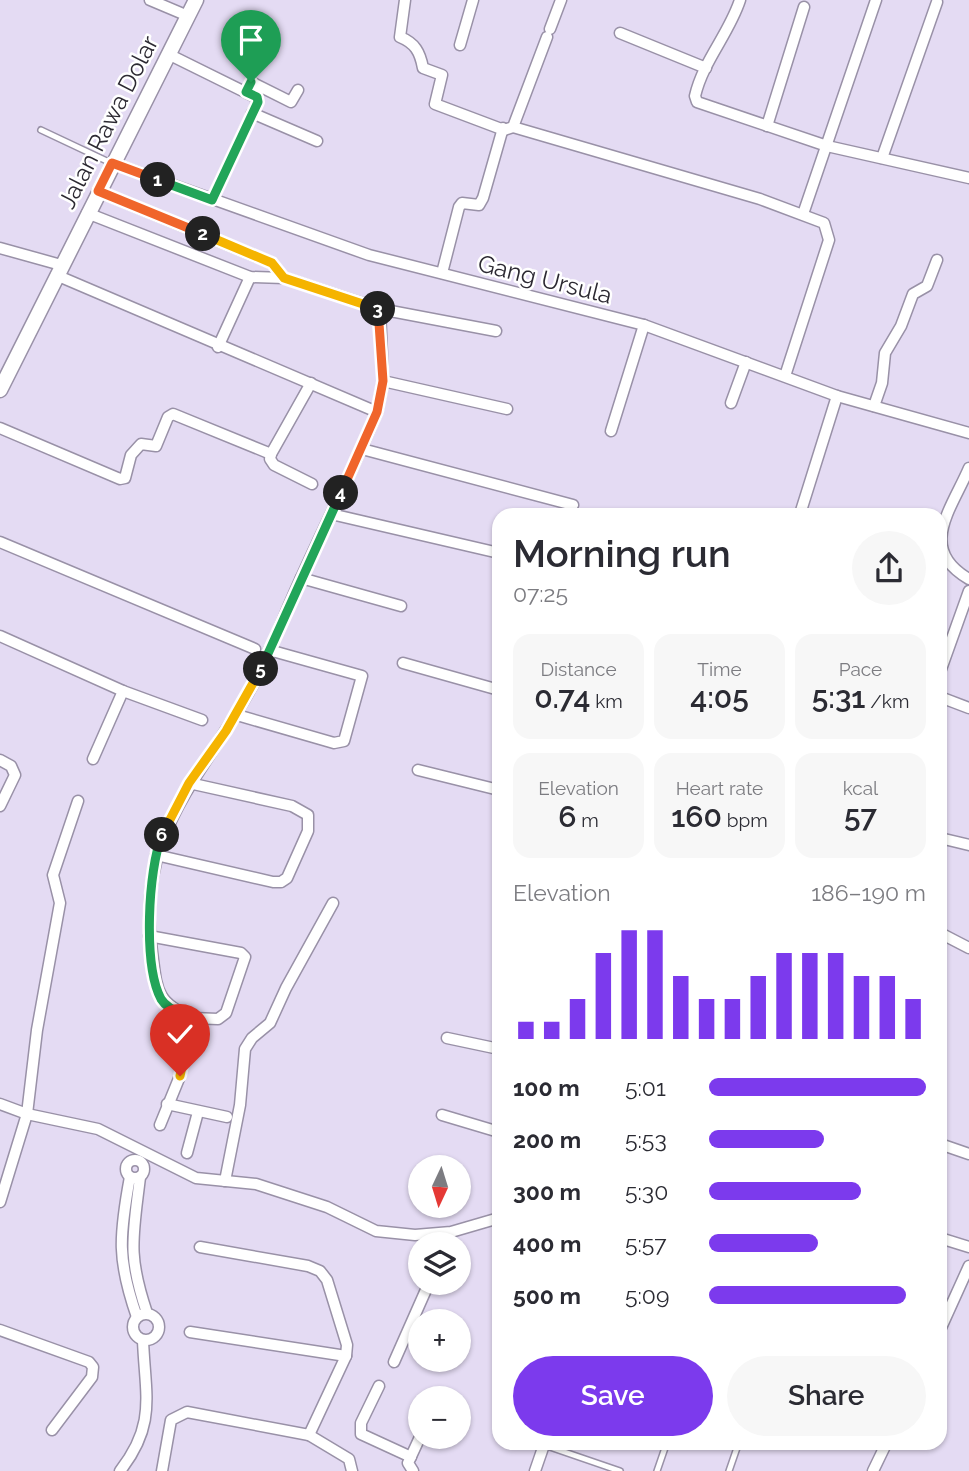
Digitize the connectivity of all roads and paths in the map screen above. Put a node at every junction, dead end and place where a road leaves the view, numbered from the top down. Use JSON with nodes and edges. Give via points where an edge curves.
{"nodes":[{"id":1,"x":150,"y":0,"type":"edge"},
{"id":2,"x":195,"y":0,"type":"edge"},
{"id":3,"x":405,"y":0,"type":"edge"},
{"id":4,"x":473,"y":0,"type":"edge"},
{"id":5,"x":561,"y":0,"type":"edge"},
{"id":6,"x":740,"y":0,"type":"edge"},
{"id":7,"x":876,"y":0,"type":"edge"},
{"id":8,"x":936,"y":1,"type":"edge"},
{"id":9,"x":804,"y":7,"type":"dead end"},
{"id":10,"x":188,"y":16,"type":"junction"},
{"id":11,"x":620,"y":33,"type":"dead end"},
{"id":12,"x":460,"y":45,"type":"dead end"},
{"id":13,"x":168,"y":54,"type":"junction"},
{"id":14,"x":706,"y":68,"type":"junction"},
{"id":15,"x":298,"y":90,"type":"dead end"},
{"id":16,"x":246,"y":92,"type":"junction"},
{"id":17,"x":253,"y":113,"type":"junction"},
{"id":18,"x":767,"y":126,"type":"junction"},
{"id":19,"x":508,"y":128,"type":"junction"},
{"id":20,"x":41,"y":130,"type":"dead end"},
{"id":21,"x":317,"y":141,"type":"dead end"},
{"id":22,"x":827,"y":146,"type":"junction"},
{"id":23,"x":881,"y":158,"type":"junction"},
{"id":24,"x":112,"y":163,"type":"junction"},
{"id":25,"x":969,"y":178,"type":"edge"},
{"id":26,"x":98,"y":191,"type":"junction"},
{"id":27,"x":212,"y":200,"type":"junction"},
{"id":28,"x":88,"y":212,"type":"junction"},
{"id":29,"x":803,"y":214,"type":"junction"},
{"id":30,"x":0,"y":248,"type":"edge"},
{"id":31,"x":937,"y":260,"type":"dead end"},
{"id":32,"x":58,"y":270,"type":"junction"},
{"id":33,"x":442,"y":273,"type":"junction"},
{"id":34,"x":250,"y":277,"type":"junction"},
{"id":35,"x":284,"y":278,"type":"junction"},
{"id":36,"x":380,"y":309,"type":"junction"},
{"id":37,"x":644,"y":326,"type":"junction"},
{"id":38,"x":496,"y":331,"type":"dead end"},
{"id":39,"x":218,"y":346,"type":"junction"},
{"id":40,"x":746,"y":362,"type":"junction"},
{"id":41,"x":785,"y":376,"type":"junction"},
{"id":42,"x":383,"y":381,"type":"junction"},
{"id":43,"x":311,"y":383,"type":"junction"},
{"id":44,"x":0,"y":390,"type":"edge"},
{"id":45,"x":837,"y":396,"type":"junction"},
{"id":46,"x":731,"y":403,"type":"dead end"},
{"id":47,"x":874,"y":406,"type":"junction"},
{"id":48,"x":507,"y":409,"type":"dead end"},
{"id":49,"x":377,"y":412,"type":"junction"},
{"id":50,"x":0,"y":428,"type":"edge"},
{"id":51,"x":611,"y":431,"type":"dead end"},
{"id":52,"x":969,"y":433,"type":"edge"},
{"id":53,"x":362,"y":449,"type":"junction"},
{"id":54,"x":271,"y":454,"type":"junction"},
{"id":55,"x":969,"y":468,"type":"edge"},
{"id":56,"x":312,"y":484,"type":"dead end"},
{"id":57,"x":573,"y":505,"type":"dead end"},
{"id":58,"x":802,"y":508,"type":"edge"},
{"id":59,"x":331,"y":514,"type":"junction"},
{"id":60,"x":947,"y":519,"type":"edge"},
{"id":61,"x":0,"y":541,"type":"edge"},
{"id":62,"x":492,"y":551,"type":"edge"},
{"id":63,"x":947,"y":561,"type":"edge"},
{"id":64,"x":301,"y":578,"type":"junction"},
{"id":65,"x":969,"y":579,"type":"edge"},
{"id":66,"x":969,"y":591,"type":"edge"},
{"id":67,"x":401,"y":606,"type":"dead end"},
{"id":68,"x":0,"y":636,"type":"edge"},
{"id":69,"x":255,"y":649,"type":"dead end"},
{"id":70,"x":269,"y":650,"type":"junction"},
{"id":71,"x":947,"y":653,"type":"edge"},
{"id":72,"x":403,"y":663,"type":"dead end"},
{"id":73,"x":492,"y":688,"type":"edge"},
{"id":74,"x":123,"y":691,"type":"junction"},
{"id":75,"x":947,"y":700,"type":"edge"},
{"id":76,"x":969,"y":708,"type":"edge"},
{"id":77,"x":237,"y":715,"type":"junction"},
{"id":78,"x":202,"y":720,"type":"dead end"},
{"id":79,"x":93,"y":759,"type":"dead end"},
{"id":80,"x":0,"y":760,"type":"edge"},
{"id":81,"x":418,"y":770,"type":"dead end"},
{"id":82,"x":189,"y":783,"type":"junction"},
{"id":83,"x":492,"y":788,"type":"edge"},
{"id":84,"x":78,"y":801,"type":"dead end"},
{"id":85,"x":0,"y":806,"type":"edge"},
{"id":86,"x":947,"y":840,"type":"edge"},
{"id":87,"x":969,"y":845,"type":"edge"},
{"id":88,"x":156,"y":855,"type":"junction"},
{"id":89,"x":333,"y":902,"type":"dead end"},
{"id":90,"x":149,"y":936,"type":"junction"},
{"id":91,"x":947,"y":937,"type":"edge"},
{"id":92,"x":969,"y":948,"type":"edge"},
{"id":93,"x":192,"y":1018,"type":"junction"},
{"id":94,"x":447,"y":1038,"type":"dead end"},
{"id":95,"x":492,"y":1048,"type":"edge"},
{"id":96,"x":0,"y":1104,"type":"edge"},
{"id":97,"x":167,"y":1104,"type":"junction"},
{"id":98,"x":198,"y":1112,"type":"junction"},
{"id":99,"x":27,"y":1114,"type":"junction"},
{"id":100,"x":442,"y":1115,"type":"dead end"},
{"id":101,"x":227,"y":1117,"type":"dead end"},
{"id":102,"x":160,"y":1125,"type":"dead end"},
{"id":103,"x":492,"y":1130,"type":"edge"},
{"id":104,"x":947,"y":1146,"type":"edge"},
{"id":105,"x":187,"y":1153,"type":"dead end"},
{"id":106,"x":969,"y":1154,"type":"edge"},
{"id":107,"x":142,"y":1156,"type":"junction"},
{"id":108,"x":225,"y":1181,"type":"junction"},
{"id":109,"x":0,"y":1202,"type":"edge"},
{"id":110,"x":492,"y":1220,"type":"edge"},
{"id":111,"x":451,"y":1232,"type":"edge"},
{"id":112,"x":408,"y":1234,"type":"edge"},
{"id":113,"x":947,"y":1240,"type":"edge"},
{"id":114,"x":200,"y":1247,"type":"dead end"},
{"id":115,"x":969,"y":1247,"type":"edge"},
{"id":116,"x":969,"y":1266,"type":"edge"},
{"id":117,"x":424,"y":1295,"type":"edge"},
{"id":118,"x":142,"y":1315,"type":"junction"},
{"id":119,"x":947,"y":1315,"type":"edge"},
{"id":120,"x":0,"y":1330,"type":"edge"},
{"id":121,"x":190,"y":1332,"type":"dead end"},
{"id":122,"x":143,"y":1339,"type":"junction"},
{"id":123,"x":346,"y":1356,"type":"junction"},
{"id":124,"x":394,"y":1362,"type":"dead end"},
{"id":125,"x":379,"y":1387,"type":"dead end"},
{"id":126,"x":52,"y":1430,"type":"dead end"},
{"id":127,"x":309,"y":1435,"type":"junction"},
{"id":128,"x":415,"y":1449,"type":"edge"},
{"id":129,"x":542,"y":1450,"type":"edge"},
{"id":130,"x":564,"y":1450,"type":"edge"},
{"id":131,"x":664,"y":1450,"type":"edge"},
{"id":132,"x":736,"y":1450,"type":"edge"},
{"id":133,"x":883,"y":1450,"type":"edge"},
{"id":134,"x":411,"y":1457,"type":"junction"},
{"id":135,"x":120,"y":1471,"type":"edge"},
{"id":136,"x":162,"y":1471,"type":"edge"},
{"id":137,"x":352,"y":1471,"type":"edge"},
{"id":138,"x":413,"y":1471,"type":"edge"},
{"id":139,"x":535,"y":1471,"type":"edge"},
{"id":140,"x":620,"y":1471,"type":"edge"},
{"id":141,"x":657,"y":1471,"type":"edge"},
{"id":142,"x":729,"y":1471,"type":"edge"},
{"id":143,"x":873,"y":1471,"type":"edge"}],
"edges":[{"from":1,"to":10,"type":"street"},
{"from":2,"to":10,"type":"street","name":"Jalan Rawa Dolar"},
{"from":3,"to":19,"type":"street","via":[[400,37],[412,42],[423,68],[442,75],[435,104]]},
{"from":4,"to":12,"type":"street"},
{"from":5,"to":19,"type":"street"},
{"from":6,"to":14,"type":"street","via":[[733,22]]},
{"from":7,"to":22,"type":"street"},
{"from":8,"to":23,"type":"street"},
{"from":9,"to":18,"type":"street"},
{"from":10,"to":13,"type":"street","name":"Jalan Rawa Dolar"},
{"from":11,"to":14,"type":"street"},
{"from":13,"to":16,"type":"street"},
{"from":13,"to":24,"type":"street","name":"Jalan Rawa Dolar"},
{"from":14,"to":18,"type":"street","via":[[695,100]]},
{"from":15,"to":16,"type":"street","via":[[291,102],[251,82]]},
{"from":16,"to":17,"type":"street","via":[[257,97]]},
{"from":17,"to":21,"type":"street"},
{"from":17,"to":27,"type":"street"},
{"from":18,"to":22,"type":"street"},
{"from":19,"to":29,"type":"street"},
{"from":19,"to":33,"type":"street","via":[[479,205],[462,203],[459,207]]},
{"from":20,"to":24,"type":"lane"},
{"from":22,"to":23,"type":"street"},
{"from":22,"to":29,"type":"street"},
{"from":23,"to":25,"type":"street"},
{"from":24,"to":26,"type":"street","name":"Jalan Rawa Dolar"},
{"from":24,"to":27,"type":"street","name":"Gang Ursula"},
{"from":26,"to":28,"type":"street","name":"Jalan Rawa Dolar"},
{"from":26,"to":35,"type":"street","via":[[272,263]]},
{"from":27,"to":33,"type":"street","name":"Gang Ursula","via":[[369,255]]},
{"from":28,"to":32,"type":"street","name":"Jalan Rawa Dolar"},
{"from":28,"to":34,"type":"street"},
{"from":29,"to":41,"type":"street","via":[[824,223],[828,240]]},
{"from":30,"to":32,"type":"street"},
{"from":31,"to":47,"type":"street","via":[[927,286],[913,294],[885,353]]},
{"from":32,"to":39,"type":"street"},
{"from":32,"to":44,"type":"street","name":"Jalan Rawa Dolar"},
{"from":33,"to":37,"type":"street","name":"Gang Ursula"},
{"from":34,"to":35,"type":"street"},
{"from":34,"to":39,"type":"street"},
{"from":35,"to":36,"type":"street"},
{"from":36,"to":38,"type":"street"},
{"from":36,"to":42,"type":"street"},
{"from":37,"to":40,"type":"street","name":"Gang Ursula"},
{"from":37,"to":51,"type":"street"},
{"from":39,"to":43,"type":"street"},
{"from":40,"to":41,"type":"street","name":"Gang Ursula"},
{"from":40,"to":46,"type":"street"},
{"from":41,"to":45,"type":"street","name":"Gang Ursula"},
{"from":42,"to":48,"type":"street"},
{"from":42,"to":49,"type":"street"},
{"from":43,"to":49,"type":"street"},
{"from":43,"to":54,"type":"street"},
{"from":45,"to":47,"type":"street","name":"Gang Ursula"},
{"from":45,"to":58,"type":"street"},
{"from":47,"to":52,"type":"street","name":"Gang Ursula"},
{"from":49,"to":53,"type":"street"},
{"from":50,"to":54,"type":"street","via":[[120,479],[125,478],[141,444],[156,446],[173,414]]},
{"from":53,"to":57,"type":"street"},
{"from":53,"to":59,"type":"street"},
{"from":54,"to":56,"type":"street","via":[[274,465]]},
{"from":55,"to":60,"type":"street"},
{"from":59,"to":62,"type":"street"},
{"from":59,"to":64,"type":"street"},
{"from":61,"to":69,"type":"street"},
{"from":63,"to":65,"type":"street"},
{"from":64,"to":67,"type":"street"},
{"from":64,"to":70,"type":"street"},
{"from":66,"to":71,"type":"street"},
{"from":68,"to":74,"type":"street"},
{"from":70,"to":77,"type":"street"},
{"from":70,"to":77,"type":"street","via":[[362,676],[344,741],[334,743]]},
{"from":72,"to":73,"type":"street"},
{"from":74,"to":78,"type":"street"},
{"from":74,"to":79,"type":"street"},
{"from":75,"to":76,"type":"street"},
{"from":77,"to":82,"type":"street"},
{"from":80,"to":85,"type":"street","via":[[14,770]]},
{"from":81,"to":83,"type":"street"},
{"from":82,"to":88,"type":"street"},
{"from":82,"to":88,"type":"street","via":[[292,806],[308,815],[308,831],[287,878],[273,882]]},
{"from":84,"to":99,"type":"street","via":[[54,873],[60,903],[38,1018]]},
{"from":86,"to":87,"type":"street"},
{"from":88,"to":90,"type":"street"},
{"from":89,"to":108,"type":"street","via":[[271,1023],[246,1049]]},
{"from":90,"to":93,"type":"street","via":[[160,998]]},
{"from":90,"to":93,"type":"street","via":[[245,957],[226,1013],[218,1018]]},
{"from":91,"to":92,"type":"street"},
{"from":93,"to":97,"type":"street","via":[[180,1076]]},
{"from":94,"to":95,"type":"street"},
{"from":96,"to":99,"type":"street"},
{"from":97,"to":98,"type":"street"},
{"from":97,"to":102,"type":"street"},
{"from":98,"to":101,"type":"street"},
{"from":98,"to":105,"type":"street"},
{"from":99,"to":107,"type":"street","via":[[98,1129]]},
{"from":99,"to":109,"type":"street"},
{"from":100,"to":103,"type":"street"},
{"from":104,"to":106,"type":"street"},
{"from":107,"to":108,"type":"street","via":[[196,1178]]},
{"from":107,"to":118,"type":"street","via":[[127,1166],[135,1177],[127,1234],[129,1277]]},
{"from":108,"to":112,"type":"street","via":[[271,1188],[327,1207],[376,1231]]},
{"from":110,"to":111,"type":"street"},
{"from":113,"to":115,"type":"street"},
{"from":114,"to":123,"type":"street","via":[[298,1263],[320,1271],[346,1336]]},
{"from":116,"to":119,"type":"street"},
{"from":117,"to":124,"type":"street"},
{"from":118,"to":122,"type":"street","via":[[135,1333]]},
{"from":118,"to":122,"type":"street","via":[[157,1318],[160,1328],[154,1338]]},
{"from":120,"to":126,"type":"street","via":[[93,1367],[92,1377]]},
{"from":121,"to":123,"type":"street"},
{"from":122,"to":135,"type":"street","via":[[144,1433]]},
{"from":123,"to":127,"type":"street"},
{"from":125,"to":134,"type":"street","via":[[361,1423],[361,1433]]},
{"from":127,"to":136,"type":"street","via":[[187,1412],[171,1420]]},
{"from":127,"to":137,"type":"street","via":[[349,1459]]},
{"from":128,"to":134,"type":"street"},
{"from":129,"to":139,"type":"street"},
{"from":130,"to":140,"type":"lane"},
{"from":131,"to":141,"type":"lane"},
{"from":132,"to":142,"type":"lane"},
{"from":133,"to":143,"type":"street"},
{"from":134,"to":138,"type":"street","via":[[408,1463]]}]}
